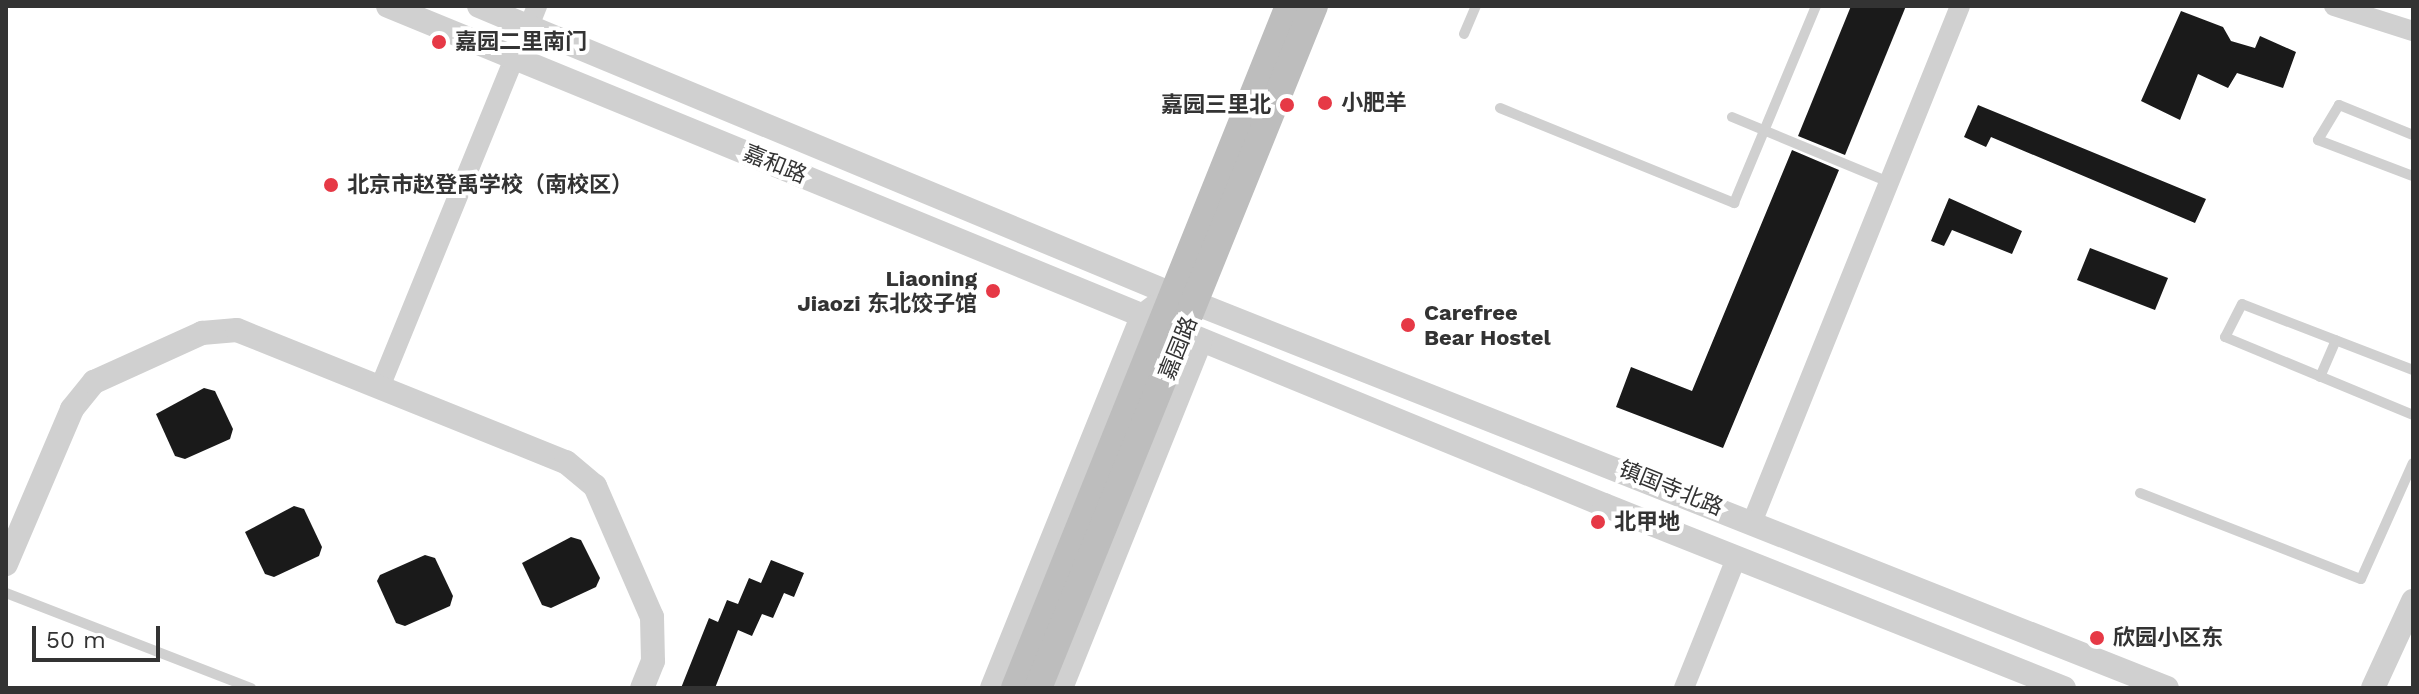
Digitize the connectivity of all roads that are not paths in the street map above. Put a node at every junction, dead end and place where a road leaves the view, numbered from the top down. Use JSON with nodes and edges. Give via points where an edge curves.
{"nodes":[{"id":1,"x":388,"y":6,"type":"edge"},
{"id":2,"x":479,"y":6,"type":"edge"},
{"id":3,"x":1289,"y":6,"type":"edge"},
{"id":4,"x":1314,"y":6,"type":"edge"},
{"id":5,"x":1476,"y":6,"type":"edge"},
{"id":6,"x":1960,"y":6,"type":"edge"},
{"id":7,"x":2334,"y":6,"type":"edge"},
{"id":8,"x":1812,"y":7,"type":"edge"},
{"id":9,"x":533,"y":16,"type":"edge"},
{"id":10,"x":2413,"y":31,"type":"edge"},
{"id":11,"x":1464,"y":34,"type":"dead end"},
{"id":12,"x":515,"y":57,"type":"junction"},
{"id":13,"x":1500,"y":108,"type":"dead end"},
{"id":14,"x":1732,"y":117,"type":"dead end"},
{"id":15,"x":1764,"y":130,"type":"junction"},
{"id":16,"x":2413,"y":135,"type":"edge"},
{"id":17,"x":2412,"y":173,"type":"edge"},
{"id":18,"x":1889,"y":182,"type":"junction"},
{"id":19,"x":1184,"y":299,"type":"junction"},
{"id":20,"x":1172,"y":328,"type":"junction"},
{"id":21,"x":2336,"y":340,"type":"junction"},
{"id":22,"x":2413,"y":370,"type":"edge"},
{"id":23,"x":2320,"y":377,"type":"junction"},
{"id":24,"x":380,"y":387,"type":"junction"},
{"id":25,"x":2413,"y":415,"type":"edge"},
{"id":26,"x":2413,"y":463,"type":"edge"},
{"id":27,"x":2140,"y":493,"type":"dead end"},
{"id":28,"x":1753,"y":520,"type":"junction"},
{"id":29,"x":1737,"y":556,"type":"junction"},
{"id":30,"x":6,"y":564,"type":"edge"},
{"id":31,"x":6,"y":593,"type":"edge"},
{"id":32,"x":2413,"y":601,"type":"edge"},
{"id":33,"x":251,"y":688,"type":"edge"},
{"id":34,"x":642,"y":688,"type":"edge"},
{"id":35,"x":992,"y":688,"type":"edge"},
{"id":36,"x":1015,"y":688,"type":"edge"},
{"id":37,"x":1038,"y":688,"type":"edge"},
{"id":38,"x":1061,"y":688,"type":"edge"},
{"id":39,"x":1684,"y":688,"type":"edge"},
{"id":40,"x":2064,"y":688,"type":"edge"},
{"id":41,"x":2167,"y":688,"type":"edge"},
{"id":42,"x":2373,"y":688,"type":"edge"}],
"edges":[{"from":1,"to":12,"type":"street","name":"嘉和路"},
{"from":2,"to":9,"type":"street","name":"嘉和路"},
{"from":3,"to":19,"type":"main road","name":"嘉园路"},
{"from":4,"to":19,"type":"main road","name":"嘉园路"},
{"from":5,"to":11,"type":"lane"},
{"from":6,"to":18,"type":"street"},
{"from":7,"to":10,"type":"street"},
{"from":8,"to":15,"type":"lane"},
{"from":9,"to":19,"type":"street","name":"嘉和路"},
{"from":12,"to":20,"type":"street","name":"嘉和路"},
{"from":12,"to":24,"type":"street"},
{"from":13,"to":15,"type":"lane","via":[[1734,203]]},
{"from":14,"to":15,"type":"lane"},
{"from":15,"to":18,"type":"lane"},
{"from":16,"to":17,"type":"lane","via":[[2339,105],[2318,140]]},
{"from":18,"to":28,"type":"street"},
{"from":19,"to":20,"type":"main road"},
{"from":19,"to":28,"type":"street","name":"镇国寺北路"},
{"from":20,"to":29,"type":"street","name":"镇国寺北路"},
{"from":20,"to":35,"type":"street"},
{"from":20,"to":36,"type":"main road","name":"嘉园路"},
{"from":20,"to":37,"type":"main road","name":"嘉园路"},
{"from":20,"to":38,"type":"street"},
{"from":21,"to":22,"type":"lane"},
{"from":21,"to":23,"type":"lane"},
{"from":21,"to":23,"type":"lane","via":[[2242,304],[2225,337]]},
{"from":23,"to":25,"type":"lane"},
{"from":24,"to":30,"type":"street","via":[[237,330],[202,333],[94,382],[72,409]]},
{"from":24,"to":34,"type":"street","via":[[566,462],[595,486],[652,617],[653,661]]},
{"from":26,"to":27,"type":"lane","via":[[2361,579]]},
{"from":28,"to":41,"type":"street","name":"镇国寺北路"},
{"from":29,"to":39,"type":"street"},
{"from":29,"to":40,"type":"street","name":"镇国寺北路"},
{"from":31,"to":33,"type":"lane"},
{"from":32,"to":42,"type":"street"}]}
